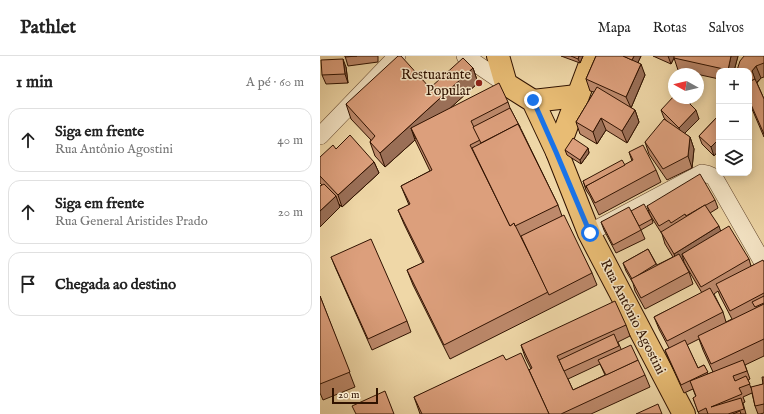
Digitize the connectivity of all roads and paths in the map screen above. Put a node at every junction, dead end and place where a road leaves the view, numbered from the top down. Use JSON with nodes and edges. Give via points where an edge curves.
{"nodes":[{"id":1,"x":397,"y":56,"type":"edge"},
{"id":2,"x":466,"y":56,"type":"edge"},
{"id":3,"x":498,"y":56,"type":"edge"},
{"id":4,"x":593,"y":56,"type":"edge"},
{"id":5,"x":506,"y":84,"type":"junction"},
{"id":6,"x":577,"y":96,"type":"junction"},
{"id":7,"x":533,"y":100,"type":"junction"},
{"id":8,"x":320,"y":136,"type":"edge"},
{"id":9,"x":556,"y":152,"type":"junction"},
{"id":10,"x":590,"y":233,"type":"junction"},
{"id":11,"x":762,"y":261,"type":"edge"},
{"id":12,"x":684,"y":414,"type":"edge"}],
"edges":[{"from":1,"to":8,"type":"street"},
{"from":2,"to":5,"type":"street"},
{"from":3,"to":5,"type":"main road"},
{"from":4,"to":6,"type":"main road"},
{"from":5,"to":7,"type":"main road"},
{"from":6,"to":7,"type":"main road"},
{"from":6,"to":9,"type":"main road"},
{"from":7,"to":9,"type":"main road","name":"Rua Antônio Agostini"},
{"from":9,"to":10,"type":"main road","name":"Rua Antônio Agostini"},
{"from":10,"to":11,"type":"street","via":[[702,173],[714,177]]},
{"from":10,"to":12,"type":"main road","name":"Rua Antônio Agostini"}]}
